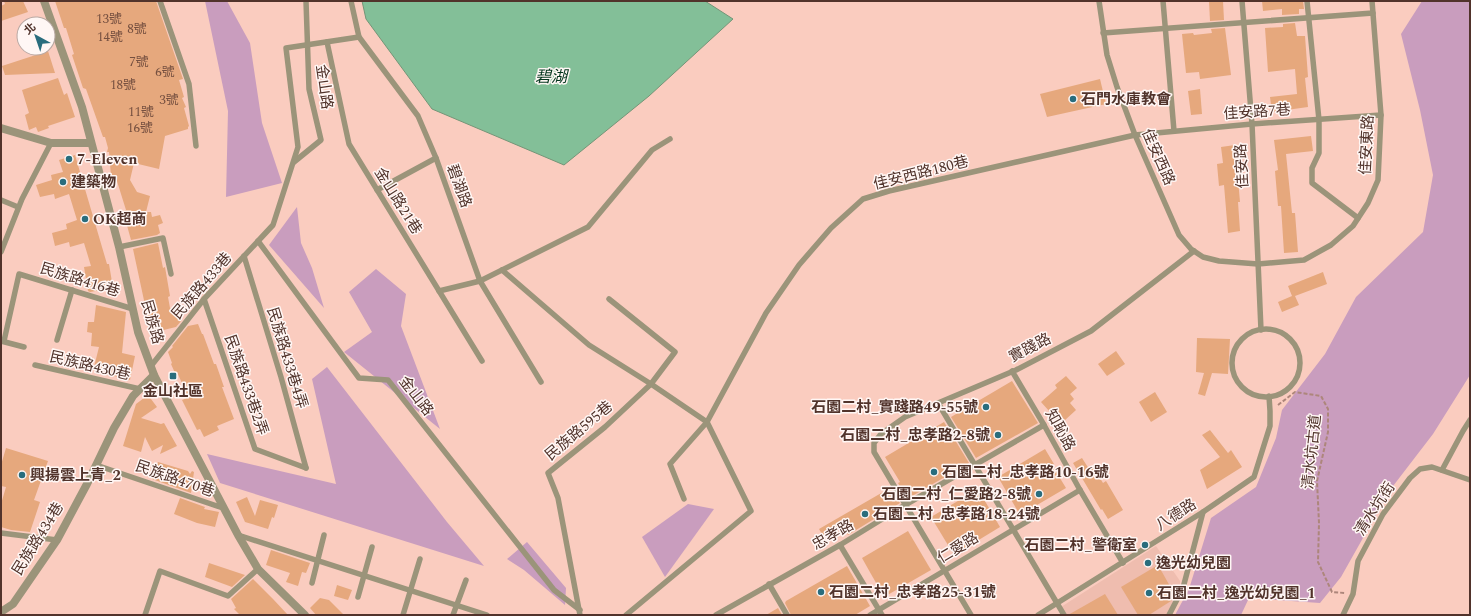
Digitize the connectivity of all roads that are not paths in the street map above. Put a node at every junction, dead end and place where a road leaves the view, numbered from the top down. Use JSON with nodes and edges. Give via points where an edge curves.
{"nodes":[{"id":1,"x":44,"y":1,"type":"edge"},
{"id":2,"x":160,"y":1,"type":"edge"},
{"id":3,"x":306,"y":1,"type":"edge"},
{"id":4,"x":351,"y":1,"type":"edge"},
{"id":5,"x":1099,"y":1,"type":"edge"},
{"id":6,"x":1163,"y":1,"type":"edge"},
{"id":7,"x":1242,"y":1,"type":"edge"},
{"id":8,"x":1307,"y":1,"type":"edge"},
{"id":9,"x":1372,"y":1,"type":"edge"},
{"id":10,"x":1373,"y":13,"type":"junction"},
{"id":11,"x":1308,"y":19,"type":"junction"},
{"id":12,"x":1243,"y":22,"type":"junction"},
{"id":13,"x":1164,"y":29,"type":"junction"},
{"id":14,"x":1103,"y":33,"type":"junction"},
{"id":15,"x":359,"y":38,"type":"junction"},
{"id":16,"x":327,"y":42,"type":"junction"},
{"id":17,"x":308,"y":44,"type":"junction"},
{"id":18,"x":1381,"y":115,"type":"junction"},
{"id":19,"x":1319,"y":120,"type":"junction"},
{"id":20,"x":1252,"y":124,"type":"junction"},
{"id":21,"x":1,"y":128,"type":"edge"},
{"id":22,"x":1174,"y":131,"type":"junction"},
{"id":23,"x":1135,"y":135,"type":"junction"},
{"id":24,"x":670,"y":138,"type":"dead end"},
{"id":25,"x":91,"y":143,"type":"junction"},
{"id":26,"x":51,"y":144,"type":"junction"},
{"id":27,"x":196,"y":146,"type":"dead end"},
{"id":28,"x":436,"y":158,"type":"junction"},
{"id":29,"x":294,"y":162,"type":"junction"},
{"id":30,"x":377,"y":190,"type":"junction"},
{"id":31,"x":1,"y":200,"type":"edge"},
{"id":32,"x":18,"y":207,"type":"junction"},
{"id":33,"x":1358,"y":218,"type":"junction"},
{"id":34,"x":258,"y":241,"type":"junction"},
{"id":35,"x":120,"y":247,"type":"junction"},
{"id":36,"x":1194,"y":251,"type":"junction"},
{"id":37,"x":1,"y":252,"type":"edge"},
{"id":38,"x":244,"y":256,"type":"junction"},
{"id":39,"x":1258,"y":264,"type":"junction"},
{"id":40,"x":502,"y":270,"type":"junction"},
{"id":41,"x":172,"y":274,"type":"dead end"},
{"id":42,"x":480,"y":281,"type":"junction"},
{"id":43,"x":72,"y":290,"type":"junction"},
{"id":44,"x":439,"y":292,"type":"junction"},
{"id":45,"x":204,"y":299,"type":"junction"},
{"id":46,"x":609,"y":299,"type":"dead end"},
{"id":47,"x":133,"y":309,"type":"junction"},
{"id":48,"x":1261,"y":330,"type":"junction"},
{"id":49,"x":57,"y":340,"type":"dead end"},
{"id":50,"x":2,"y":341,"type":"edge"},
{"id":51,"x":24,"y":347,"type":"dead end"},
{"id":52,"x":482,"y":361,"type":"dead end"},
{"id":53,"x":35,"y":365,"type":"dead end"},
{"id":54,"x":152,"y":366,"type":"junction"},
{"id":55,"x":1012,"y":371,"type":"junction"},
{"id":56,"x":154,"y":375,"type":"junction"},
{"id":57,"x":541,"y":382,"type":"dead end"},
{"id":58,"x":651,"y":384,"type":"junction"},
{"id":59,"x":140,"y":390,"type":"junction"},
{"id":60,"x":1269,"y":396,"type":"junction"},
{"id":61,"x":938,"y":403,"type":"junction"},
{"id":62,"x":1470,"y":420,"type":"edge"},
{"id":63,"x":707,"y":422,"type":"junction"},
{"id":64,"x":1044,"y":425,"type":"junction"},
{"id":65,"x":96,"y":465,"type":"junction"},
{"id":66,"x":975,"y":465,"type":"junction"},
{"id":67,"x":306,"y":468,"type":"joint"},
{"id":68,"x":1442,"y":470,"type":"junction"},
{"id":69,"x":1470,"y":480,"type":"edge"},
{"id":70,"x":1080,"y":490,"type":"junction"},
{"id":71,"x":684,"y":499,"type":"dead end"},
{"id":72,"x":905,"y":505,"type":"junction"},
{"id":73,"x":223,"y":508,"type":"junction"},
{"id":74,"x":1203,"y":512,"type":"junction"},
{"id":75,"x":1013,"y":530,"type":"junction"},
{"id":76,"x":1,"y":533,"type":"edge"},
{"id":77,"x":238,"y":535,"type":"junction"},
{"id":78,"x":324,"y":535,"type":"dead end"},
{"id":79,"x":57,"y":540,"type":"junction"},
{"id":80,"x":840,"y":545,"type":"junction"},
{"id":81,"x":372,"y":547,"type":"dead end"},
{"id":82,"x":420,"y":559,"type":"dead end"},
{"id":83,"x":317,"y":561,"type":"junction"},
{"id":84,"x":1123,"y":563,"type":"junction"},
{"id":85,"x":258,"y":569,"type":"junction"},
{"id":86,"x":945,"y":570,"type":"junction"},
{"id":87,"x":365,"y":576,"type":"junction"},
{"id":88,"x":466,"y":580,"type":"dead end"},
{"id":89,"x":312,"y":583,"type":"dead end"},
{"id":90,"x":769,"y":584,"type":"junction"},
{"id":91,"x":410,"y":590,"type":"junction"},
{"id":92,"x":358,"y":597,"type":"dead end"},
{"id":93,"x":1057,"y":604,"type":"junction"},
{"id":94,"x":457,"y":605,"type":"junction"},
{"id":95,"x":1,"y":612,"type":"edge"},
{"id":96,"x":881,"y":612,"type":"edge"},
{"id":97,"x":580,"y":613,"type":"edge"},
{"id":98,"x":145,"y":615,"type":"edge"},
{"id":99,"x":305,"y":615,"type":"edge"},
{"id":100,"x":403,"y":615,"type":"edge"},
{"id":101,"x":453,"y":615,"type":"edge"},
{"id":102,"x":487,"y":615,"type":"edge"},
{"id":103,"x":626,"y":615,"type":"edge"},
{"id":104,"x":716,"y":615,"type":"edge"},
{"id":105,"x":787,"y":615,"type":"edge"},
{"id":106,"x":870,"y":615,"type":"edge"},
{"id":107,"x":971,"y":615,"type":"edge"},
{"id":108,"x":1038,"y":615,"type":"edge"},
{"id":109,"x":1064,"y":615,"type":"edge"},
{"id":110,"x":1169,"y":615,"type":"edge"},
{"id":111,"x":1343,"y":615,"type":"edge"}],
"edges":[{"from":1,"to":25,"type":"street","name":"民族路","via":[[82,107]]},
{"from":2,"to":27,"type":"lane","via":[[189,84]]},
{"from":3,"to":17,"type":"lane","name":"金山路"},
{"from":4,"to":15,"type":"lane","name":"碧湖路"},
{"from":5,"to":14,"type":"lane","name":"佳安西路"},
{"from":6,"to":13,"type":"lane"},
{"from":7,"to":12,"type":"lane","name":"佳安路"},
{"from":8,"to":11,"type":"lane"},
{"from":9,"to":10,"type":"lane","name":"佳安東路"},
{"from":10,"to":11,"type":"lane"},
{"from":10,"to":18,"type":"lane","name":"佳安東路"},
{"from":11,"to":12,"type":"lane"},
{"from":11,"to":19,"type":"lane"},
{"from":12,"to":13,"type":"lane"},
{"from":12,"to":20,"type":"lane","name":"佳安路"},
{"from":13,"to":14,"type":"lane"},
{"from":13,"to":22,"type":"lane"},
{"from":14,"to":23,"type":"lane","name":"佳安西路","via":[[1107,56]]},
{"from":15,"to":16,"type":"lane"},
{"from":15,"to":28,"type":"lane","name":"碧湖路","via":[[418,116]]},
{"from":16,"to":17,"type":"lane"},
{"from":16,"to":30,"type":"lane","name":"金山路21巷","via":[[349,144]]},
{"from":17,"to":29,"type":"lane","name":"金山路","via":[[309,89],[321,140]]},
{"from":17,"to":29,"type":"lane","via":[[286,48],[298,147]]},
{"from":18,"to":19,"type":"lane","name":"佳安路7巷"},
{"from":18,"to":33,"type":"lane","name":"佳安東路","via":[[1378,180]]},
{"from":19,"to":20,"type":"lane","name":"佳安路7巷"},
{"from":19,"to":33,"type":"lane","via":[[1319,152],[1312,168],[1312,183]]},
{"from":20,"to":22,"type":"lane","name":"佳安路7巷"},
{"from":20,"to":39,"type":"lane","name":"佳安路"},
{"from":21,"to":26,"type":"street"},
{"from":22,"to":23,"type":"lane","name":"佳安路7巷"},
{"from":23,"to":36,"type":"lane","name":"佳安西路","via":[[1179,235]]},
{"from":23,"to":63,"type":"lane","name":"佳安西路180巷","via":[[889,191],[863,200],[831,228],[799,265],[766,313]]},
{"from":24,"to":40,"type":"lane","via":[[652,150],[588,226]]},
{"from":25,"to":26,"type":"street"},
{"from":25,"to":35,"type":"street","name":"民族路"},
{"from":26,"to":32,"type":"lane"},
{"from":28,"to":30,"type":"lane"},
{"from":28,"to":42,"type":"lane","name":"碧湖路"},
{"from":29,"to":34,"type":"lane","via":[[273,225]]},
{"from":30,"to":44,"type":"lane","name":"金山路21巷"},
{"from":31,"to":32,"type":"lane"},
{"from":32,"to":37,"type":"lane"},
{"from":33,"to":39,"type":"lane","name":"佳安東路","via":[[1353,226],[1331,245],[1304,260]]},
{"from":34,"to":38,"type":"lane","name":"民族路433巷"},
{"from":34,"to":97,"type":"lane","name":"金山路","via":[[359,378],[388,380],[554,590]]},
{"from":35,"to":41,"type":"lane","via":[[163,238]]},
{"from":35,"to":47,"type":"street","name":"民族路"},
{"from":36,"to":39,"type":"lane","name":"佳安西路","via":[[1202,257],[1219,261]]},
{"from":36,"to":55,"type":"lane","name":"實踐路","via":[[1091,331]]},
{"from":38,"to":45,"type":"lane","name":"民族路433巷"},
{"from":38,"to":67,"type":"lane","name":"民族路433巷4弄"},
{"from":39,"to":48,"type":"lane","name":"佳安路"},
{"from":40,"to":42,"type":"lane"},
{"from":40,"to":58,"type":"lane","via":[[589,346]]},
{"from":42,"to":44,"type":"lane"},
{"from":42,"to":57,"type":"lane","name":"碧湖路"},
{"from":43,"to":47,"type":"lane","name":"民族路416巷"},
{"from":43,"to":49,"type":"lane"},
{"from":43,"to":50,"type":"lane","name":"民族路416巷","via":[[19,274]]},
{"from":44,"to":52,"type":"lane","name":"金山路21巷"},
{"from":45,"to":54,"type":"lane","name":"民族路433巷"},
{"from":45,"to":67,"type":"lane","name":"民族路433巷2弄","via":[[255,450]]},
{"from":46,"to":58,"type":"lane","name":"民族路595巷","via":[[675,352]]},
{"from":47,"to":54,"type":"street","name":"民族路","via":[[138,332]]},
{"from":48,"to":60,"type":"lane","via":[[1240,341],[1232,365],[1234,374],[1244,389],[1251,394]]},
{"from":48,"to":60,"type":"lane","via":[[1273,329],[1289,337],[1295,344],[1300,360],[1300,369],[1292,385],[1278,395]]},
{"from":50,"to":51,"type":"lane"},
{"from":53,"to":59,"type":"lane","name":"民族路430巷"},
{"from":54,"to":56,"type":"street","name":"民族路"},
{"from":55,"to":61,"type":"lane","name":"實踐路"},
{"from":55,"to":64,"type":"lane","name":"知恥路"},
{"from":56,"to":59,"type":"street","name":"民族路434巷"},
{"from":56,"to":73,"type":"street","name":"民族路"},
{"from":58,"to":63,"type":"lane"},
{"from":58,"to":97,"type":"lane","name":"民族路595巷","via":[[605,427],[548,473],[558,498]]},
{"from":59,"to":65,"type":"street","name":"民族路434巷","via":[[133,396],[114,428]]},
{"from":60,"to":74,"type":"lane","name":"八德路","via":[[1270,426],[1254,477]]},
{"from":61,"to":66,"type":"lane"},
{"from":61,"to":72,"type":"lane","name":"實踐路","via":[[905,416],[881,434],[874,443],[874,452]]},
{"from":62,"to":68,"type":"lane"},
{"from":63,"to":71,"type":"lane","name":"佳安西路180巷","via":[[670,464]]},
{"from":63,"to":103,"type":"lane","via":[[751,511]]},
{"from":64,"to":66,"type":"lane","name":"忠孝路"},
{"from":64,"to":70,"type":"lane","name":"知恥路"},
{"from":65,"to":73,"type":"lane","name":"民族路470巷"},
{"from":65,"to":79,"type":"street","name":"民族路434巷"},
{"from":66,"to":72,"type":"lane","name":"忠孝路"},
{"from":66,"to":75,"type":"lane"},
{"from":68,"to":69,"type":"lane","name":"清水坑街"},
{"from":68,"to":111,"type":"lane","name":"清水坑街","via":[[1432,467],[1420,469],[1410,478],[1383,514],[1358,561],[1352,597]]},
{"from":70,"to":75,"type":"lane","name":"仁愛路"},
{"from":70,"to":84,"type":"lane","name":"知恥路"},
{"from":72,"to":80,"type":"lane","name":"忠孝路"},
{"from":72,"to":86,"type":"lane"},
{"from":73,"to":77,"type":"street","name":"民族路"},
{"from":74,"to":84,"type":"lane","name":"八德路"},
{"from":74,"to":110,"type":"lane","via":[[1183,588]]},
{"from":75,"to":86,"type":"lane","name":"仁愛路"},
{"from":75,"to":93,"type":"lane"},
{"from":76,"to":79,"type":"lane"},
{"from":77,"to":83,"type":"lane"},
{"from":77,"to":85,"type":"street","name":"民族路"},
{"from":78,"to":83,"type":"lane"},
{"from":79,"to":95,"type":"street","name":"民族路434巷","via":[[13,604]]},
{"from":80,"to":90,"type":"lane","name":"忠孝路"},
{"from":80,"to":96,"type":"lane"},
{"from":81,"to":87,"type":"lane"},
{"from":82,"to":91,"type":"lane"},
{"from":83,"to":87,"type":"lane"},
{"from":83,"to":89,"type":"lane"},
{"from":84,"to":93,"type":"lane","name":"八德路"},
{"from":85,"to":98,"type":"lane","via":[[228,596],[160,571]]},
{"from":85,"to":99,"type":"street","name":"民族路"},
{"from":86,"to":96,"type":"lane","name":"仁愛路"},
{"from":86,"to":107,"type":"lane"},
{"from":87,"to":91,"type":"lane"},
{"from":87,"to":92,"type":"lane"},
{"from":88,"to":94,"type":"lane"},
{"from":90,"to":104,"type":"lane","name":"忠孝路"},
{"from":90,"to":105,"type":"lane"},
{"from":91,"to":94,"type":"lane"},
{"from":91,"to":100,"type":"lane"},
{"from":93,"to":108,"type":"lane","name":"八德路"},
{"from":93,"to":109,"type":"lane"},
{"from":94,"to":101,"type":"lane"},
{"from":94,"to":102,"type":"lane"},
{"from":96,"to":106,"type":"lane","name":"仁愛路"}]}
